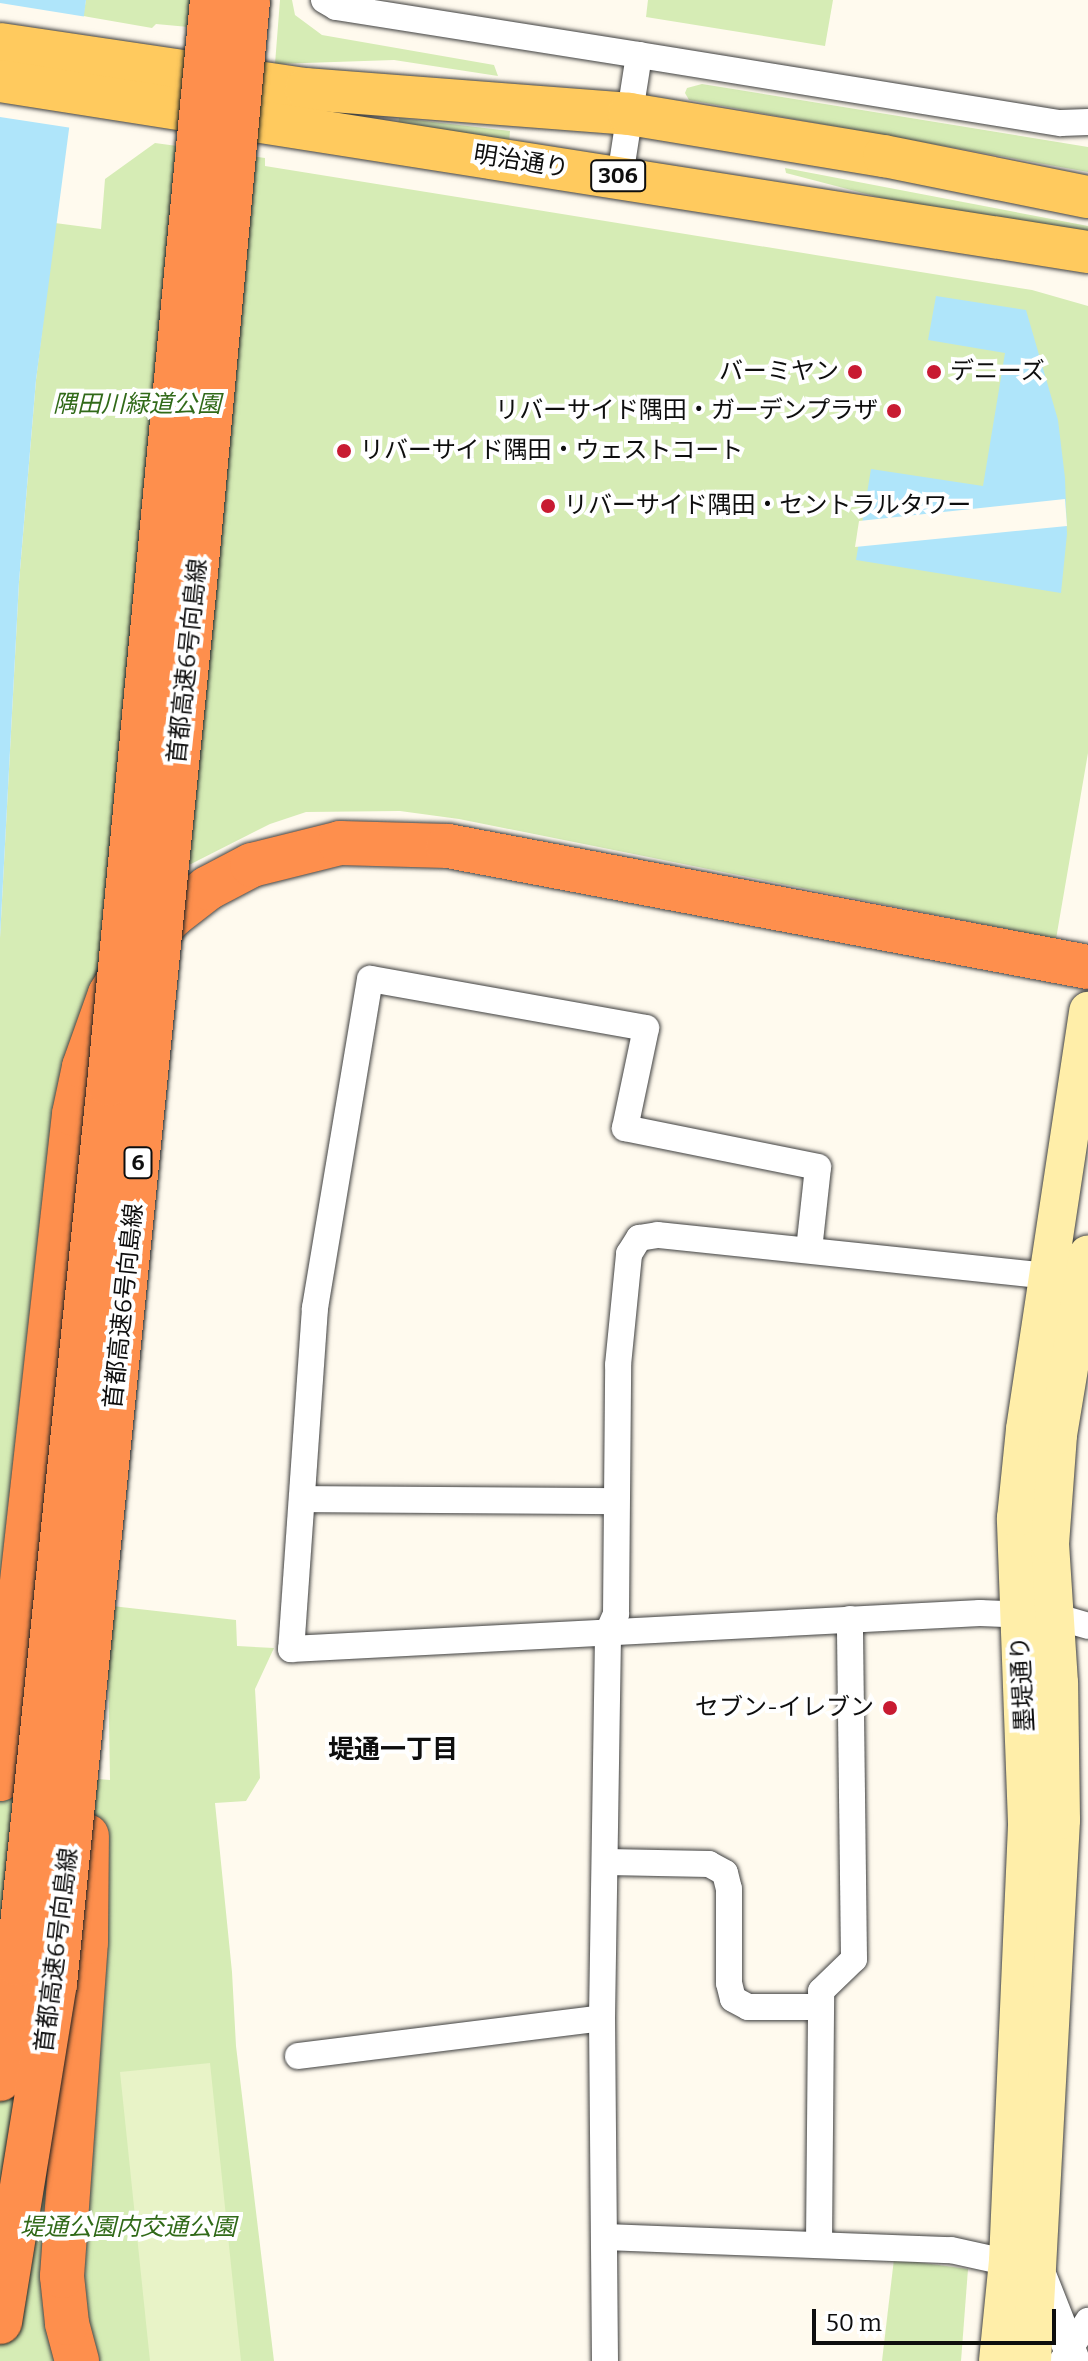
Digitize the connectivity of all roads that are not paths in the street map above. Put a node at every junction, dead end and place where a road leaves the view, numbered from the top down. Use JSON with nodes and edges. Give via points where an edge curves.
{"nodes":[{"id":1,"x":212,"y":0,"type":"edge"},
{"id":2,"x":248,"y":0,"type":"edge"},
{"id":3,"x":324,"y":0,"type":"edge"},
{"id":4,"x":0,"y":44,"type":"edge"},
{"id":5,"x":639,"y":55,"type":"junction"},
{"id":6,"x":0,"y":81,"type":"edge"},
{"id":7,"x":150,"y":86,"type":"junction"},
{"id":8,"x":629,"y":114,"type":"junction"},
{"id":9,"x":1088,"y":122,"type":"edge"},
{"id":10,"x":620,"y":176,"type":"junction"},
{"id":11,"x":1088,"y":197,"type":"edge"},
{"id":12,"x":1088,"y":252,"type":"edge"},
{"id":13,"x":1088,"y":967,"type":"edge"},
{"id":14,"x":1088,"y":1011,"type":"edge"},
{"id":15,"x":809,"y":1250,"type":"junction"},
{"id":16,"x":1088,"y":1254,"type":"edge"},
{"id":17,"x":1049,"y":1276,"type":"junction"},
{"id":18,"x":302,"y":1499,"type":"junction"},
{"id":19,"x":616,"y":1501,"type":"junction"},
{"id":20,"x":1054,"y":1618,"type":"edge"},
{"id":21,"x":850,"y":1619,"type":"junction"},
{"id":22,"x":608,"y":1632,"type":"junction"},
{"id":23,"x":89,"y":1658,"type":"junction"},
{"id":24,"x":0,"y":1779,"type":"edge"},
{"id":25,"x":607,"y":1862,"type":"junction"},
{"id":26,"x":821,"y":2007,"type":"junction"},
{"id":27,"x":602,"y":2018,"type":"junction"},
{"id":28,"x":298,"y":2056,"type":"dead end"},
{"id":29,"x":0,"y":2079,"type":"edge"},
{"id":30,"x":605,"y":2237,"type":"junction"},
{"id":31,"x":819,"y":2243,"type":"junction"},
{"id":32,"x":1023,"y":2266,"type":"junction"},
{"id":33,"x":1088,"y":2321,"type":"edge"},
{"id":34,"x":0,"y":2322,"type":"edge"},
{"id":35,"x":1059,"y":2359,"type":"edge"},
{"id":36,"x":77,"y":2361,"type":"edge"},
{"id":37,"x":605,"y":2361,"type":"edge"},
{"id":38,"x":998,"y":2361,"type":"edge"}],
"edges":[{"from":1,"to":29,"type":"highway","name":"首都高速6号向島線","number":"6","bridge":true,"via":[[109,1084],[18,1964]]},
{"from":2,"to":23,"type":"highway","name":"首都高速6号向島線","number":"6","bridge":true},
{"from":3,"to":5,"type":"street","via":[[336,7]]},
{"from":4,"to":7,"type":"main road","name":"明治通り","number":"306"},
{"from":5,"to":8,"type":"street"},
{"from":5,"to":9,"type":"street","via":[[1061,123]]},
{"from":6,"to":7,"type":"main road","name":"明治通り","number":"306"},
{"from":7,"to":8,"type":"main road","name":"明治通り","number":"306","via":[[306,89]]},
{"from":7,"to":10,"type":"main road","name":"明治通り","number":"306"},
{"from":8,"to":10,"type":"street"},
{"from":8,"to":11,"type":"main road","name":"明治通り","number":"306","via":[[884,156]]},
{"from":10,"to":12,"type":"main road","name":"明治通り","number":"306"},
{"from":13,"to":24,"type":"highway","bridge":true,"via":[[448,846],[340,843],[252,865],[208,888],[136,952],[110,994],[84,1067],[74,1114]]},
{"from":14,"to":17,"type":"main road","name":"墨堤通り"},
{"from":15,"to":17,"type":"street"},
{"from":15,"to":18,"type":"street","via":[[818,1167],[625,1128],[646,1028],[370,979],[324,1237]]},
{"from":15,"to":19,"type":"street","via":[[658,1235],[639,1238],[629,1254],[618,1365]]},
{"from":16,"to":20,"type":"main road","name":"墨堤通り","via":[[1053,1490]]},
{"from":17,"to":20,"type":"main road","name":"墨堤通り","via":[[1016,1518]]},
{"from":18,"to":19,"type":"street"},
{"from":18,"to":22,"type":"street","via":[[291,1649]]},
{"from":19,"to":22,"type":"street","via":[[616,1614]]},
{"from":20,"to":21,"type":"street"},
{"from":20,"to":32,"type":"main road","name":"墨堤通り","via":[[1061,1820]]},
{"from":21,"to":22,"type":"street"},
{"from":21,"to":26,"type":"street","via":[[854,1959],[821,1991]]},
{"from":22,"to":25,"type":"street"},
{"from":23,"to":34,"type":"highway","name":"首都高速6号向島線","number":"6","bridge":true,"via":[[55,1984]]},
{"from":23,"to":36,"type":"highway","bridge":true,"via":[[86,1942],[62,2276]]},
{"from":25,"to":26,"type":"street","via":[[709,1864],[725,1873],[733,1999],[748,2007]]},
{"from":25,"to":27,"type":"street"},
{"from":26,"to":31,"type":"street"},
{"from":27,"to":28,"type":"street"},
{"from":27,"to":30,"type":"street"},
{"from":30,"to":31,"type":"street"},
{"from":30,"to":37,"type":"street"},
{"from":31,"to":32,"type":"street","via":[[951,2250]]},
{"from":32,"to":35,"type":"main road","name":"墨堤通り"},
{"from":32,"to":38,"type":"main road","name":"墨堤通り"},
{"from":33,"to":35,"type":"street"}]}
